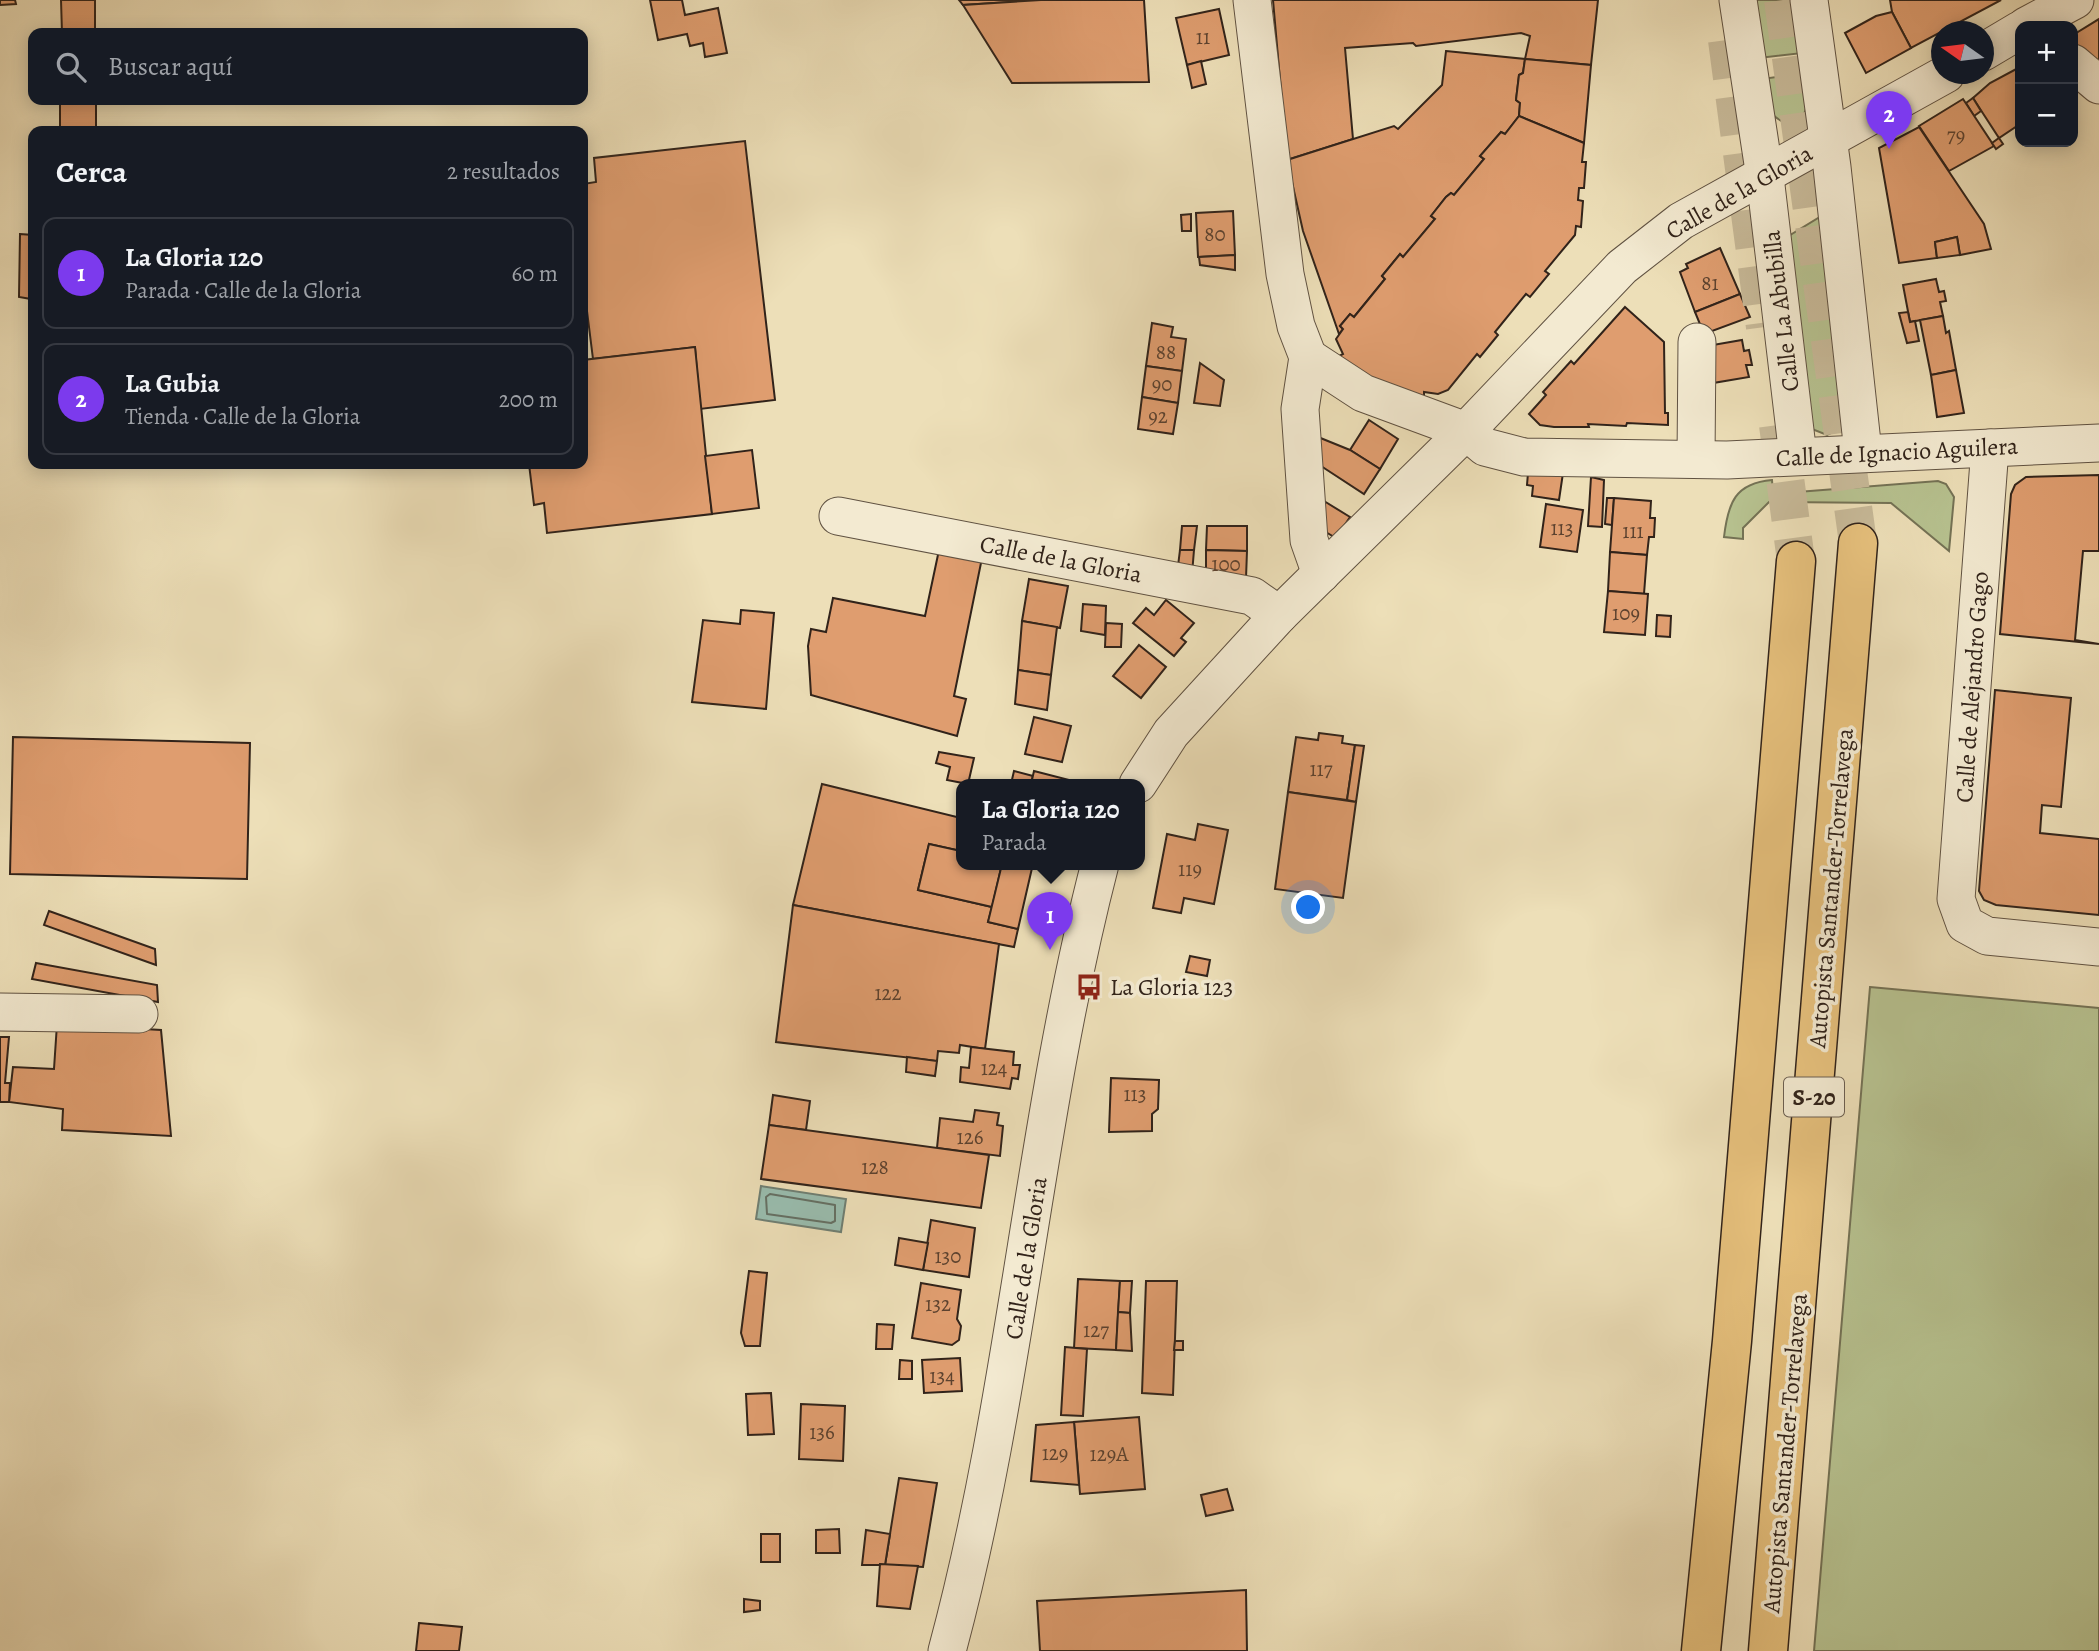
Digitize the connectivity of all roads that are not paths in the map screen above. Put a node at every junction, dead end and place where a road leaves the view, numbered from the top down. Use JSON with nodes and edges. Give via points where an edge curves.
{"nodes":[{"id":1,"x":1252,"y":0,"type":"edge"},
{"id":2,"x":1738,"y":0,"type":"edge"},
{"id":3,"x":1808,"y":0,"type":"edge"},
{"id":4,"x":2075,"y":0,"type":"edge"},
{"id":5,"x":2035,"y":21,"type":"edge"},
{"id":6,"x":2015,"y":33,"type":"edge"},
{"id":7,"x":1994,"y":45,"type":"edge"},
{"id":8,"x":2078,"y":67,"type":"edge"},
{"id":9,"x":1931,"y":83,"type":"edge"},
{"id":10,"x":2099,"y":85,"type":"edge"},
{"id":11,"x":1829,"y":141,"type":"junction"},
{"id":12,"x":1765,"y":177,"type":"junction"},
{"id":13,"x":1698,"y":342,"type":"dead end"},
{"id":14,"x":1308,"y":357,"type":"junction"},
{"id":15,"x":1466,"y":431,"type":"junction"},
{"id":16,"x":2099,"y":443,"type":"edge"},
{"id":17,"x":1990,"y":447,"type":"junction"},
{"id":18,"x":1863,"y":452,"type":"junction"},
{"id":19,"x":1798,"y":456,"type":"junction"},
{"id":20,"x":1696,"y":459,"type":"junction"},
{"id":21,"x":838,"y":516,"type":"dead end"},
{"id":22,"x":1858,"y":543,"type":"tunnel mouth"},
{"id":23,"x":1797,"y":561,"type":"tunnel mouth"},
{"id":24,"x":1321,"y":574,"type":"junction"},
{"id":25,"x":1279,"y":615,"type":"junction"},
{"id":26,"x":1141,"y":779,"type":"edge"},
{"id":27,"x":1099,"y":870,"type":"edge"},
{"id":28,"x":2099,"y":947,"type":"edge"},
{"id":29,"x":0,"y":1012,"type":"edge"},
{"id":30,"x":139,"y":1014,"type":"dead end"},
{"id":31,"x":947,"y":1651,"type":"edge"},
{"id":32,"x":1701,"y":1651,"type":"edge"},
{"id":33,"x":1768,"y":1651,"type":"edge"}],
"edges":[{"from":1,"to":14,"type":"street","via":[[1285,274]]},
{"from":2,"to":12,"type":"street","name":"Calle La Abubilla"},
{"from":3,"to":11,"type":"street"},
{"from":4,"to":5,"type":"street"},
{"from":6,"to":7,"type":"street"},
{"from":8,"to":10,"type":"street"},
{"from":9,"to":11,"type":"street","name":"Calle de la Gloria"},
{"from":11,"to":12,"type":"street","name":"Calle de la Gloria"},
{"from":11,"to":18,"type":"street"},
{"from":12,"to":15,"type":"street","name":"Calle de la Gloria","via":[[1681,221],[1622,267]]},
{"from":12,"to":19,"type":"street","name":"Calle La Abubilla"},
{"from":13,"to":20,"type":"street"},
{"from":14,"to":15,"type":"street","via":[[1363,393]]},
{"from":14,"to":24,"type":"street","via":[[1300,409],[1309,540]]},
{"from":15,"to":20,"type":"street","name":"Calle de Ignacio Aguilera","via":[[1485,447],[1524,457]]},
{"from":15,"to":24,"type":"street","name":"Calle de la Gloria"},
{"from":16,"to":17,"type":"street","name":"Calle de Ignacio Aguilera"},
{"from":17,"to":18,"type":"street","name":"Calle de Ignacio Aguilera"},
{"from":17,"to":28,"type":"street","name":"Calle de Alejandro Gago","via":[[1956,899],[1965,924],[1987,936]]},
{"from":18,"to":19,"type":"street","name":"Calle de Ignacio Aguilera"},
{"from":19,"to":20,"type":"street","name":"Calle de Ignacio Aguilera"},
{"from":21,"to":25,"type":"street","name":"Calle de la Gloria","via":[[1252,596]]},
{"from":22,"to":33,"type":"highway","name":"Autopista Santander-Torrelavega","number":"S-20"},
{"from":23,"to":32,"type":"highway","number":"S-20","via":[[1732,1341]]},
{"from":24,"to":25,"type":"street","name":"Calle de la Gloria"},
{"from":25,"to":26,"type":"street","name":"Calle de la Gloria","via":[[1171,733]]},
{"from":27,"to":31,"type":"street","name":"Calle de la Gloria","via":[[1076,964],[1002,1406]]},
{"from":29,"to":30,"type":"street"}]}
